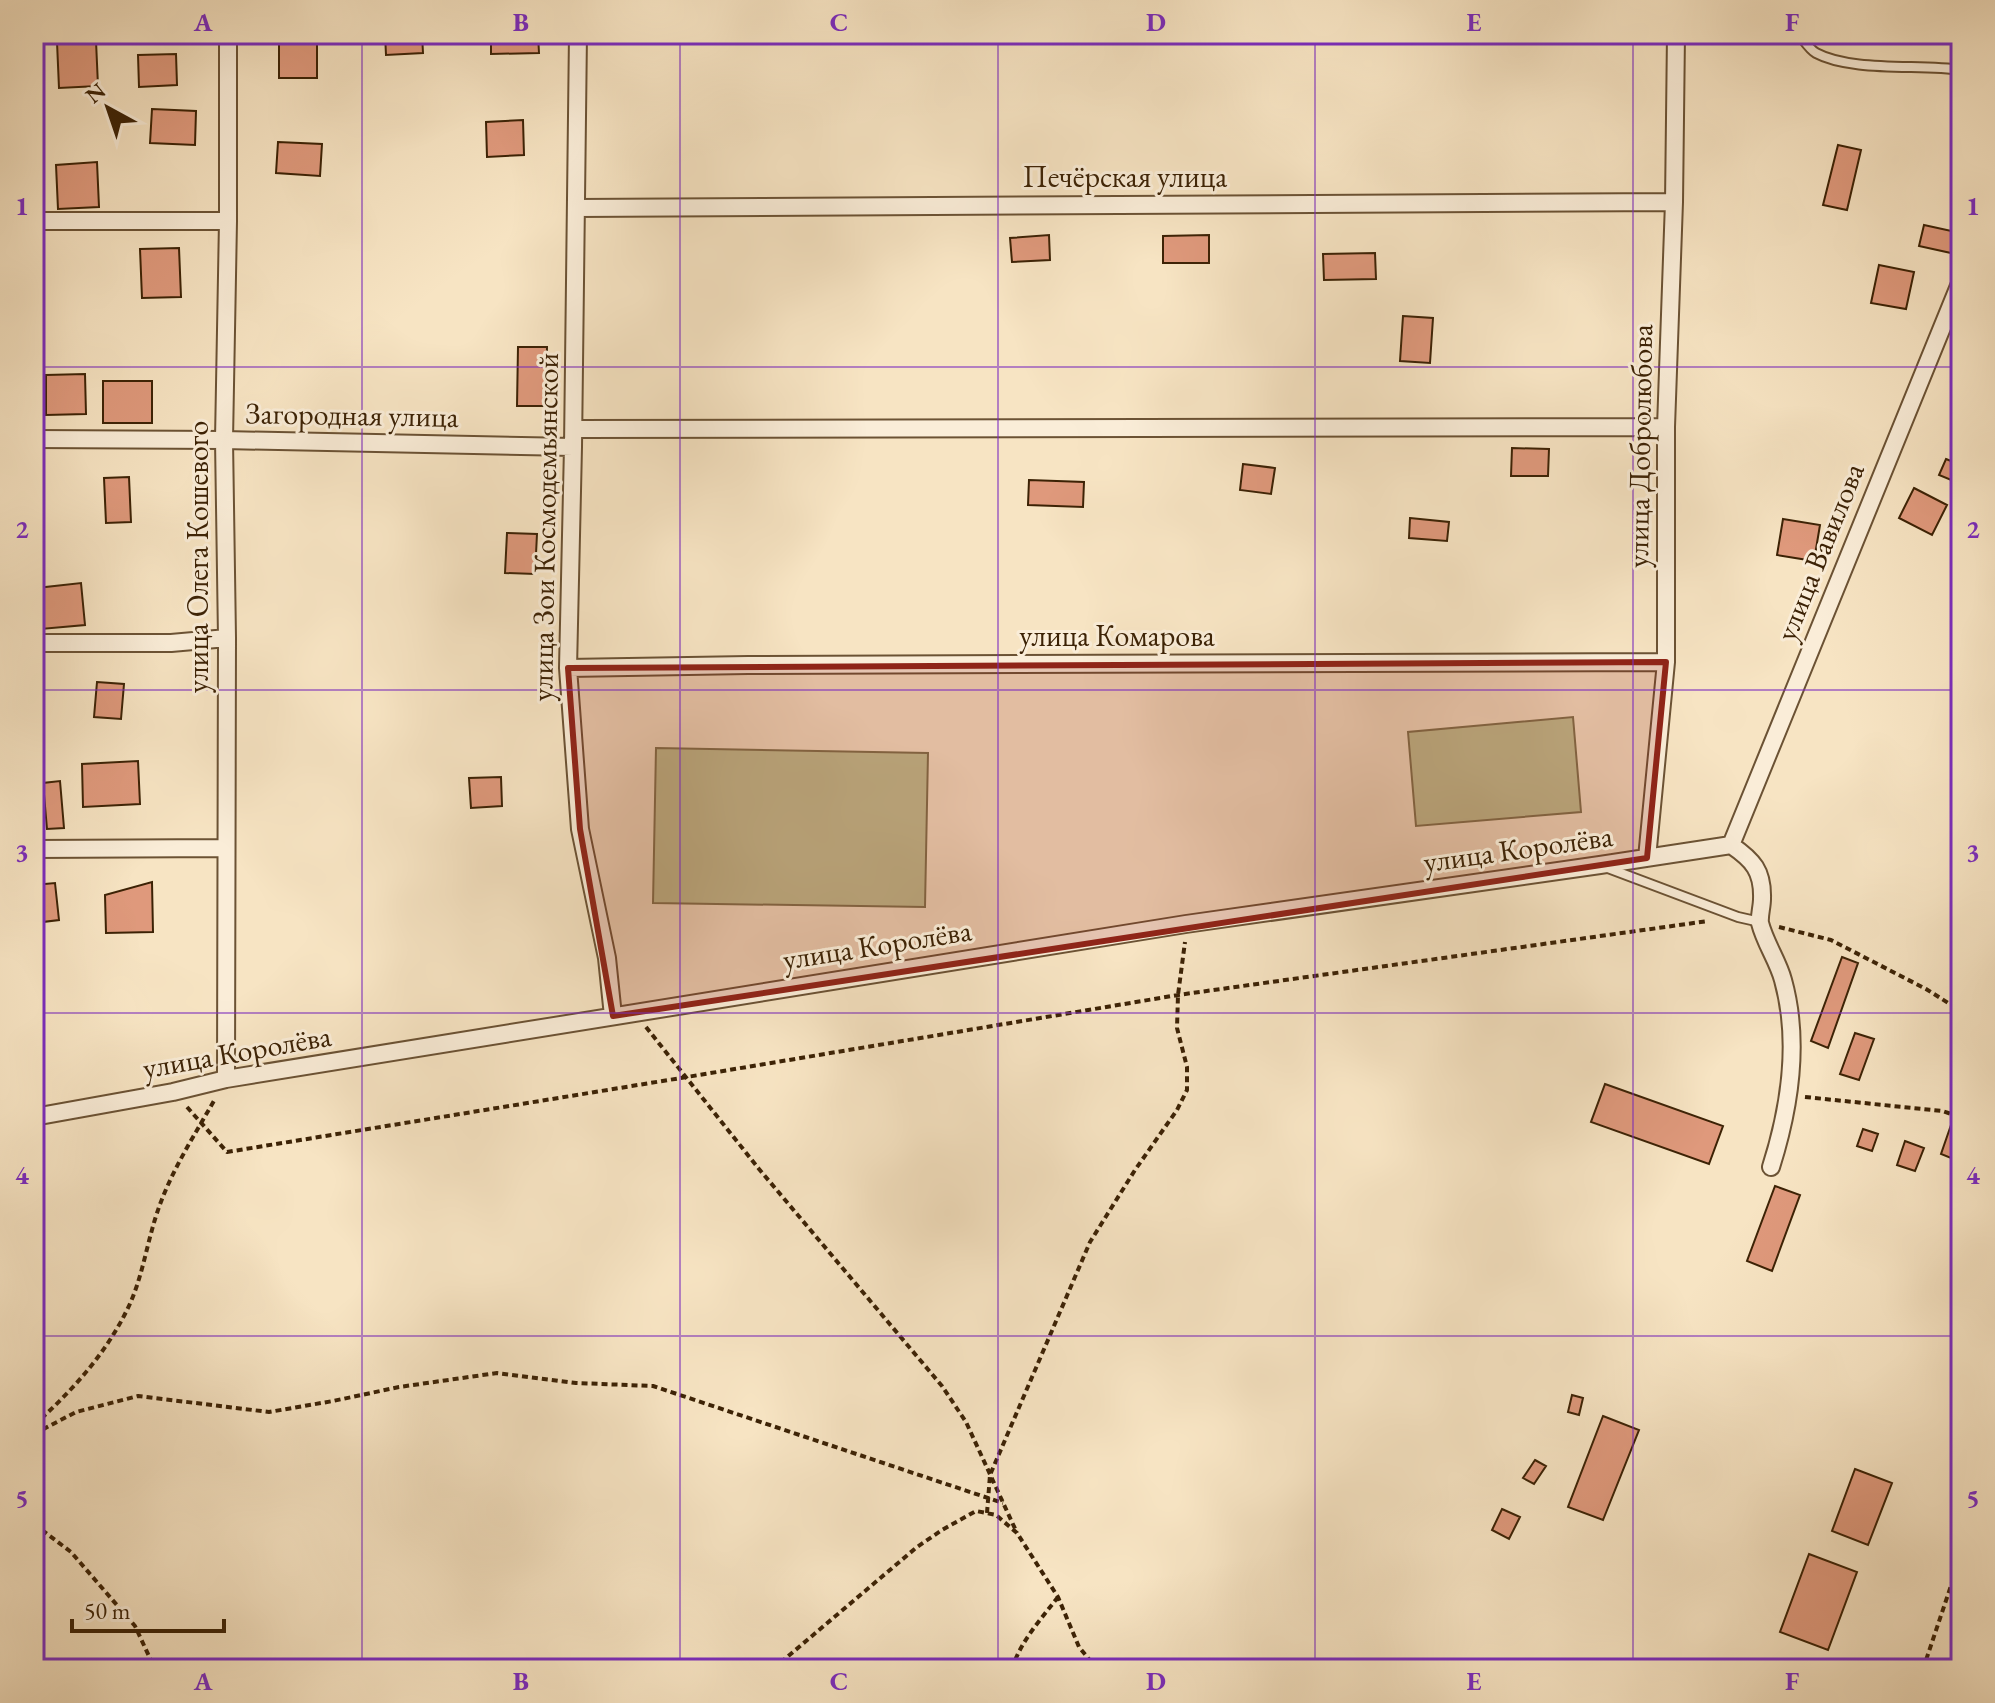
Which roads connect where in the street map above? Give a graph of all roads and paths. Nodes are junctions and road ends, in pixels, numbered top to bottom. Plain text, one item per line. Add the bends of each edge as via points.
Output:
1 (228, 34) edge
2 (578, 34) edge
3 (1676, 34) edge
4 (1799, 34) edge
5 (1961, 70) edge
6 (1674, 202) junction
7 (576, 208) junction
8 (34, 221) edge
9 (228, 221) junction
10 (1961, 281) edge
11 (1666, 427) junction
12 (574, 429) junction
13 (34, 439) edge
14 (224, 440) junction
15 (573, 447) junction
16 (227, 638) junction
17 (34, 643) edge
18 (1666, 662) junction
19 (568, 668) junction
20 (1731, 845) junction
21 (226, 848) junction
22 (34, 849) edge
23 (1647, 858) junction
24 (1600, 865) junction
25 (1707, 922) dead end
26 (1760, 922) junction
27 (1186, 924) junction
28 (1178, 995) junction
29 (1961, 1011) edge
30 (634, 1013) junction
31 (613, 1016) junction
32 (687, 1077) junction
33 (226, 1079) junction
34 (173, 1092) junction
35 (1788, 1096) junction
36 (34, 1117) edge
37 (1961, 1117) edge
38 (201, 1123) junction
39 (1771, 1167) dead end
40 (34, 1425) edge
41 (34, 1434) edge
42 (990, 1475) junction
43 (988, 1497) junction
44 (1003, 1503) junction
45 (987, 1513) junction
46 (34, 1524) edge
47 (1017, 1533) junction
48 (1961, 1556) edge
49 (1058, 1597) junction
50 (155, 1669) edge
51 (773, 1669) edge
52 (1012, 1669) edge
53 (1097, 1669) edge
54 (1923, 1669) edge

1 - 9 street, улица Олега Кошевого
2 - 7 street, улица Зои Космодемьянской
3 - 6 street, улица Добролюбова
4 - 5 lane via 1814,52 1850,64
6 - 7 street, Печёрская улица
6 - 11 street, улица Добролюбова
7 - 12 street, улица Зои Космодемьянской
8 - 9 street
9 - 14 street, улица Олега Кошевого
10 - 20 street, улица Вавилова
11 - 12 street
11 - 18 street, улица Добролюбова
12 - 15 street, улица Зои Космодемьянской
13 - 14 street, Загородная улица
14 - 15 street, Загородная улица
14 - 16 street, улица Олега Кошевого
15 - 19 street, улица Зои Космодемьянской
16 - 17 street
16 - 21 street, улица Олега Кошевого
18 - 19 street, улица Комарова
18 - 23 street, улица Добролюбова
19 - 31 street, улица Зои Космодемьянской via 580,829 607,958
20 - 23 street, улица Королёва
20 - 26 street via 1759,872
21 - 22 street
21 - 33 street, улица Олега Кошевого
23 - 24 street, улица Королёва
24 - 26 lane
24 - 27 street, улица Королёва
25 - 28 path
26 - 29 path via 1831,940
26 - 35 street via 1791,1016
27 - 28 path
27 - 30 street, улица Королёва
28 - 32 path
28 - 42 path via 1177,1028 1187,1090 1090,1242
30 - 31 street, улица Королёва
30 - 32 path
31 - 33 street, улица Королёва
32 - 38 path via 227,1152
32 - 42 path via 942,1386 966,1422
33 - 34 street, улица Королёва
33 - 38 path
34 - 36 street, улица Королёва
34 - 38 path
35 - 37 path
35 - 39 street
38 - 40 path via 157,1214 127,1312 67,1395
41 - 43 path via 76,1412 138,1396 269,1412 497,1373 653,1386
42 - 43 path
42 - 44 path
43 - 44 path
43 - 45 path
44 - 47 path
45 - 47 path
45 - 51 path via 976,1511 917,1547
46 - 50 path via 71,1552 128,1617
47 - 49 path
48 - 54 path
49 - 52 path
49 - 53 path via 1079,1647

